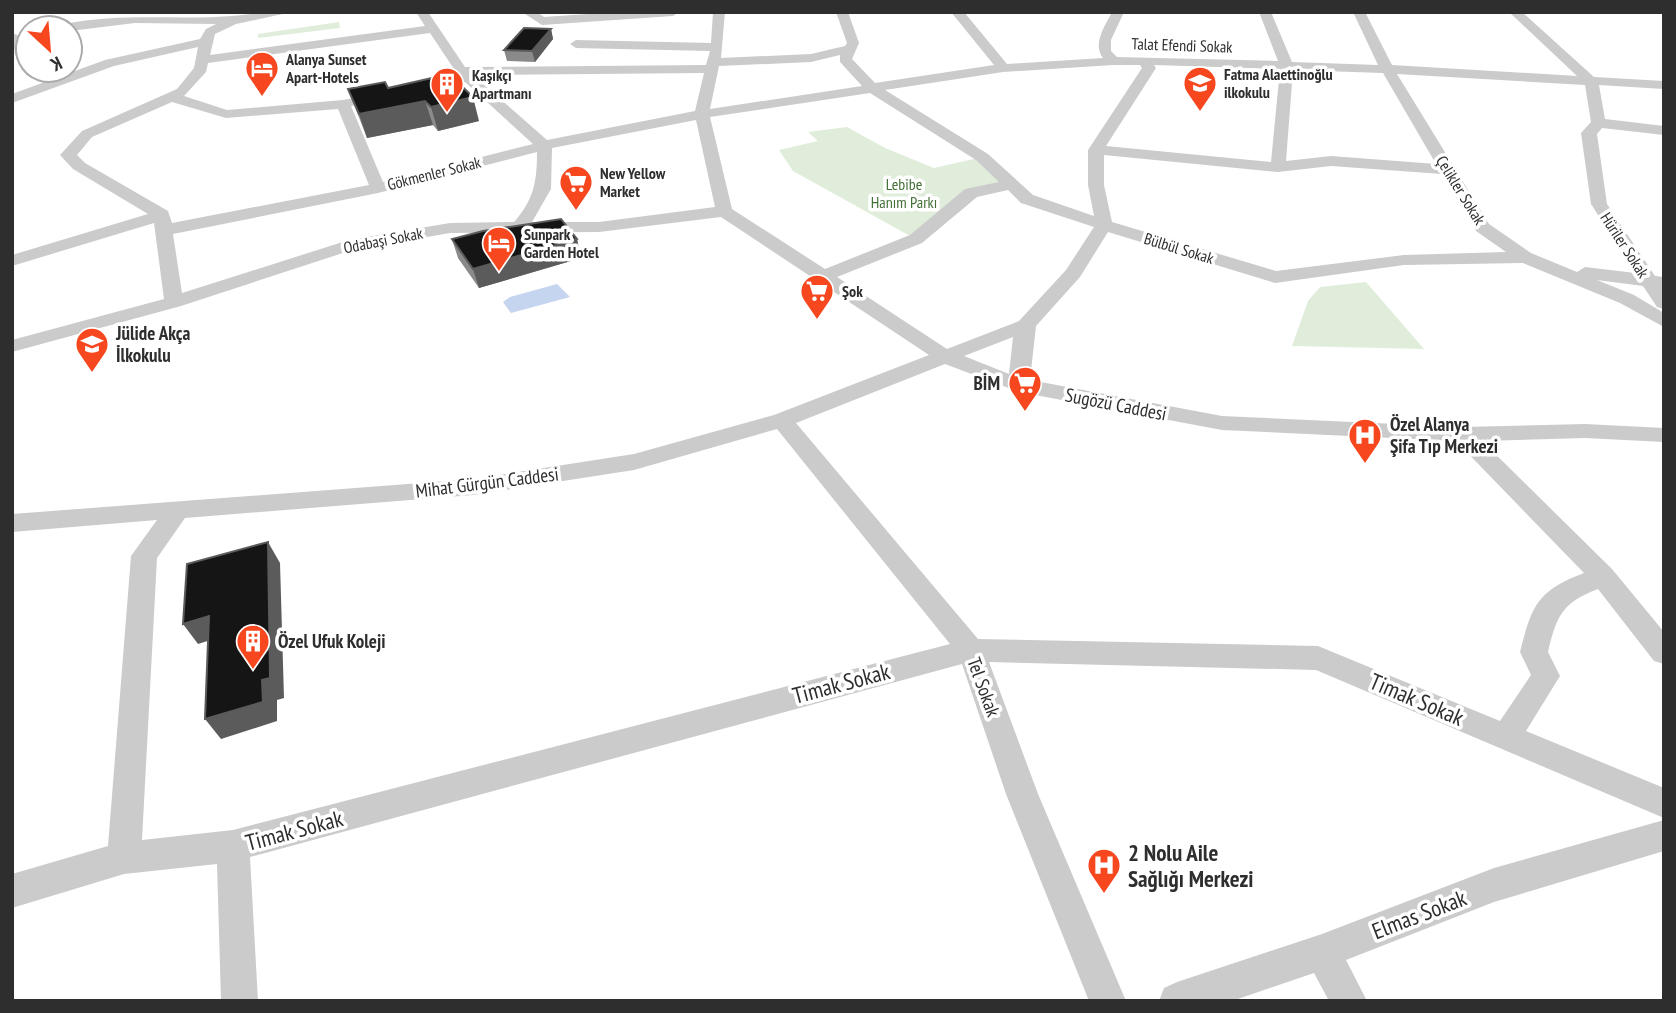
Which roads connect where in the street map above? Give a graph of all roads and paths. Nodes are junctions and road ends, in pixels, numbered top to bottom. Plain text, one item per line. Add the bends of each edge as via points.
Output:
1 (286, 12) edge
2 (422, 12) edge
3 (528, 12) edge
4 (673, 12) edge
5 (719, 12) edge
6 (842, 12) edge
7 (957, 12) edge
8 (1118, 12) edge
9 (1265, 12) edge
10 (1359, 12) edge
11 (1515, 12) edge
12 (137, 16) edge
13 (595, 17) junction
14 (233, 21) junction
15 (84, 25) edge
16 (434, 29) junction
17 (205, 42) junction
18 (850, 49) junction
19 (567, 56) junction
20 (714, 59) junction
21 (204, 60) junction
22 (1112, 61) junction
23 (1144, 61) junction
24 (1287, 67) junction
25 (1003, 68) junction
26 (84, 69) edge
27 (1387, 69) junction
28 (464, 74) junction
29 (1591, 81) junction
30 (43, 84) edge
31 (1664, 85) edge
32 (872, 88) junction
33 (172, 97) junction
34 (12, 99) edge
35 (343, 104) junction
36 (702, 114) junction
37 (1598, 123) junction
38 (1664, 131) edge
39 (545, 146) junction
40 (1096, 150) junction
41 (1278, 167) junction
42 (1448, 170) junction
43 (1012, 184) junction
44 (378, 188) junction
45 (724, 211) junction
46 (164, 222) junction
47 (1104, 225) junction
48 (520, 226) junction
49 (1525, 257) junction
50 (12, 261) edge
51 (1566, 272) junction
52 (822, 277) junction
53 (1656, 281) edge
54 (174, 302) junction
55 (1664, 303) edge
56 (1664, 321) edge
57 (1026, 325) junction
58 (12, 346) edge
59 (944, 356) junction
60 (1018, 385) junction
61 (782, 419) junction
62 (1462, 434) junction
63 (1664, 435) edge
64 (177, 511) junction
65 (12, 523) edge
66 (1603, 576) junction
67 (971, 650) junction
68 (1664, 653) edge
69 (1506, 737) junction
70 (1664, 803) edge
71 (1664, 835) edge
72 (233, 846) junction
73 (124, 858) junction
74 (12, 891) edge
75 (1322, 952) junction
76 (240, 1001) edge
77 (1108, 1001) edge
78 (1177, 1001) edge
79 (1349, 1001) edge

1 - 14 street
2 - 16 street
3 - 13 street via 542,21
4 - 13 street
5 - 20 street
6 - 18 street via 853,43
7 - 25 street
8 - 22 street via 1105,40 1105,52
9 - 24 street
10 - 27 street, Çelikler Sokak
11 - 29 street
12 - 14 street
12 - 15 street
13 - 19 street
14 - 17 street via 210,32
16 - 21 street
16 - 28 street
17 - 21 street
17 - 26 street
18 - 20 street via 811,58
18 - 32 street, Bülbül Sokak via 845,60
19 - 20 street
19 - 20 street
19 - 28 street
20 - 36 street
21 - 33 street via 195,77
22 - 23 street, Talat Efendi Sokak
22 - 25 street, Talat Efendi Sokak
23 - 24 street, Talat Efendi Sokak
23 - 40 street via 1149,68
24 - 27 street, Talat Efendi Sokak
24 - 41 street
25 - 32 street, Talat Efendi Sokak
27 - 29 street, Talat Efendi Sokak
27 - 42 street, Çelikler Sokak
28 - 35 street
28 - 39 street
29 - 31 street, Talat Efendi Sokak
29 - 37 street, Hüriler Sokak
30 - 34 street
32 - 36 street, Talat Efendi Sokak
32 - 43 street, Bülbül Sokak via 982,157
33 - 35 street via 226,114
33 - 46 street via 87,134 68,155
35 - 44 street
36 - 39 street, Gökmenler Sokak
36 - 45 street
37 - 38 street
37 - 53 street, Hüriler Sokak via 1589,134 1599,204
39 - 44 street, Gökmenler Sokak
39 - 48 street via 545,176 534,211
40 - 41 street
40 - 47 street via 1096,185
41 - 42 street via 1331,161
42 - 49 street, Çelikler Sokak via 1482,227
43 - 47 street, Bülbül Sokak via 1027,199
43 - 52 street via 971,193 916,239
44 - 46 street, Gökmenler Sokak
45 - 48 street, Odabaşi Sokak via 599,227
45 - 52 street, Sugözü Caddesi
46 - 50 street, Gökmenler Sokak
46 - 54 street
47 - 49 street, Bülbül Sokak via 1275,276 1404,260
47 - 57 street via 1073,273
48 - 54 street, Odabaşi Sokak via 450,228 348,245
49 - 51 street, Çelikler Sokak
51 - 53 street
51 - 56 street, Çelikler Sokak
52 - 59 street, Sugözü Caddesi
53 - 55 street, Hüriler Sokak
54 - 58 street, Odabaşi Sokak
57 - 59 street, Mihat Gürgün Caddesi
57 - 60 street
59 - 60 street, Sugözü Caddesi
59 - 61 street, Mihat Gürgün Caddesi
60 - 62 street, Sugözü Caddesi via 1222,423
61 - 64 street, Mihat Gürgün Caddesi via 634,462 473,487
61 - 67 street, Tel Sokak
62 - 63 street, Sugözü Caddesi via 1585,431
62 - 66 street
64 - 65 street, Mihat Gürgün Caddesi
64 - 73 street via 144,556
66 - 68 street
66 - 69 street via 1565,590 1543,615 1534,652 1546,676
67 - 69 street, Timak Sokak via 1318,658
67 - 72 street, Timak Sokak
67 - 77 street, Tel Sokak via 1022,794
69 - 70 street, Timak Sokak
71 - 75 street, Elmas Sokak via 1494,885
72 - 73 street, Timak Sokak
72 - 76 street
73 - 74 street, Timak Sokak
75 - 78 street, Elmas Sokak
75 - 79 street

